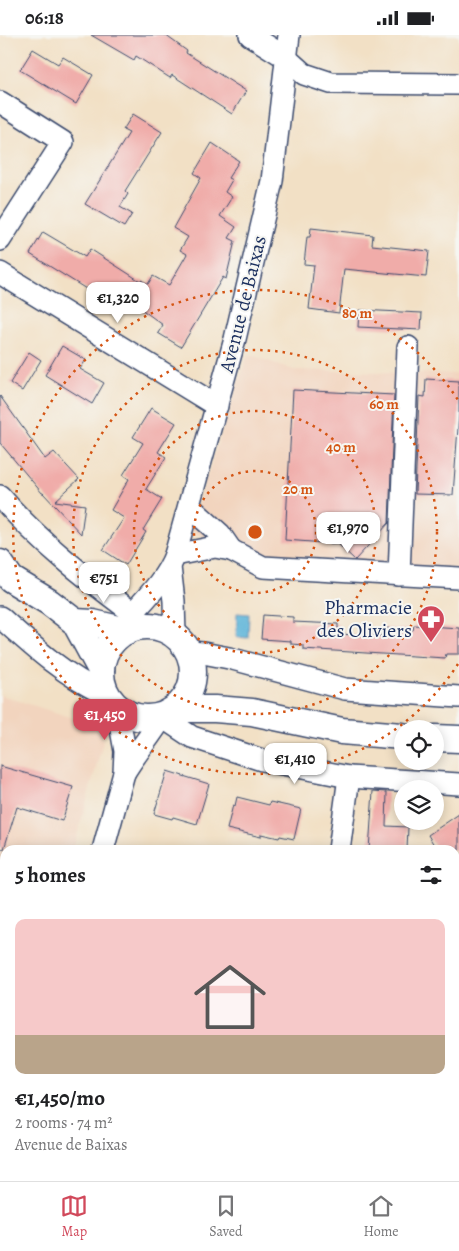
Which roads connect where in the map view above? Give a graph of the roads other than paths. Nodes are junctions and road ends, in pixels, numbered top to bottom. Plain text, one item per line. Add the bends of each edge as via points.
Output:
1 (250, 35) edge
2 (289, 35) edge
3 (286, 57) junction
4 (459, 84) edge
5 (0, 102) edge
6 (0, 239) edge
7 (0, 273) edge
8 (408, 347) dead end
9 (217, 406) junction
10 (0, 496) edge
11 (189, 505) junction
12 (231, 550) junction
13 (0, 551) edge
14 (172, 561) junction
15 (0, 563) edge
16 (399, 575) junction
17 (459, 578) edge
18 (49, 602) junction
19 (0, 617) edge
20 (75, 622) junction
21 (131, 624) junction
22 (186, 652) junction
23 (101, 670) junction
24 (459, 697) edge
25 (112, 701) junction
26 (252, 712) junction
27 (168, 713) junction
28 (394, 735) edge
29 (444, 738) edge
30 (459, 739) edge
31 (124, 773) junction
32 (349, 777) junction
33 (459, 783) edge
34 (104, 845) edge
35 (339, 845) edge

1 - 3 street
2 - 3 street, Avenue de Baixas
3 - 4 street via 304,74 331,83
3 - 9 street, Avenue de Baixas via 272,181
5 - 6 street via 63,142
7 - 9 street
8 - 16 street
9 - 11 street, Avenue de Baixas
10 - 21 street via 46,543 105,593
11 - 12 street via 220,534
11 - 14 street, Avenue de Baixas
12 - 14 street via 216,547
12 - 16 street via 263,567
13 - 18 street via 22,567
14 - 21 street, Avenue de Baixas
14 - 22 street, Avenue de Baixas via 174,601
15 - 18 street via 11,579
16 - 17 street
18 - 20 street
19 - 25 street via 38,651
20 - 21 street
20 - 23 street
21 - 22 street via 162,628
21 - 23 street via 108,647
22 - 24 street via 229,658 344,689
22 - 26 street via 220,696
22 - 27 street via 192,683 186,698
23 - 25 street via 102,683
25 - 27 street via 127,714 139,718
25 - 31 street via 125,751
26 - 27 street via 215,709
26 - 28 street via 342,731
27 - 31 street
27 - 32 street via 170,723 192,737 262,760
29 - 30 street
31 - 34 street
32 - 33 street
32 - 35 street

